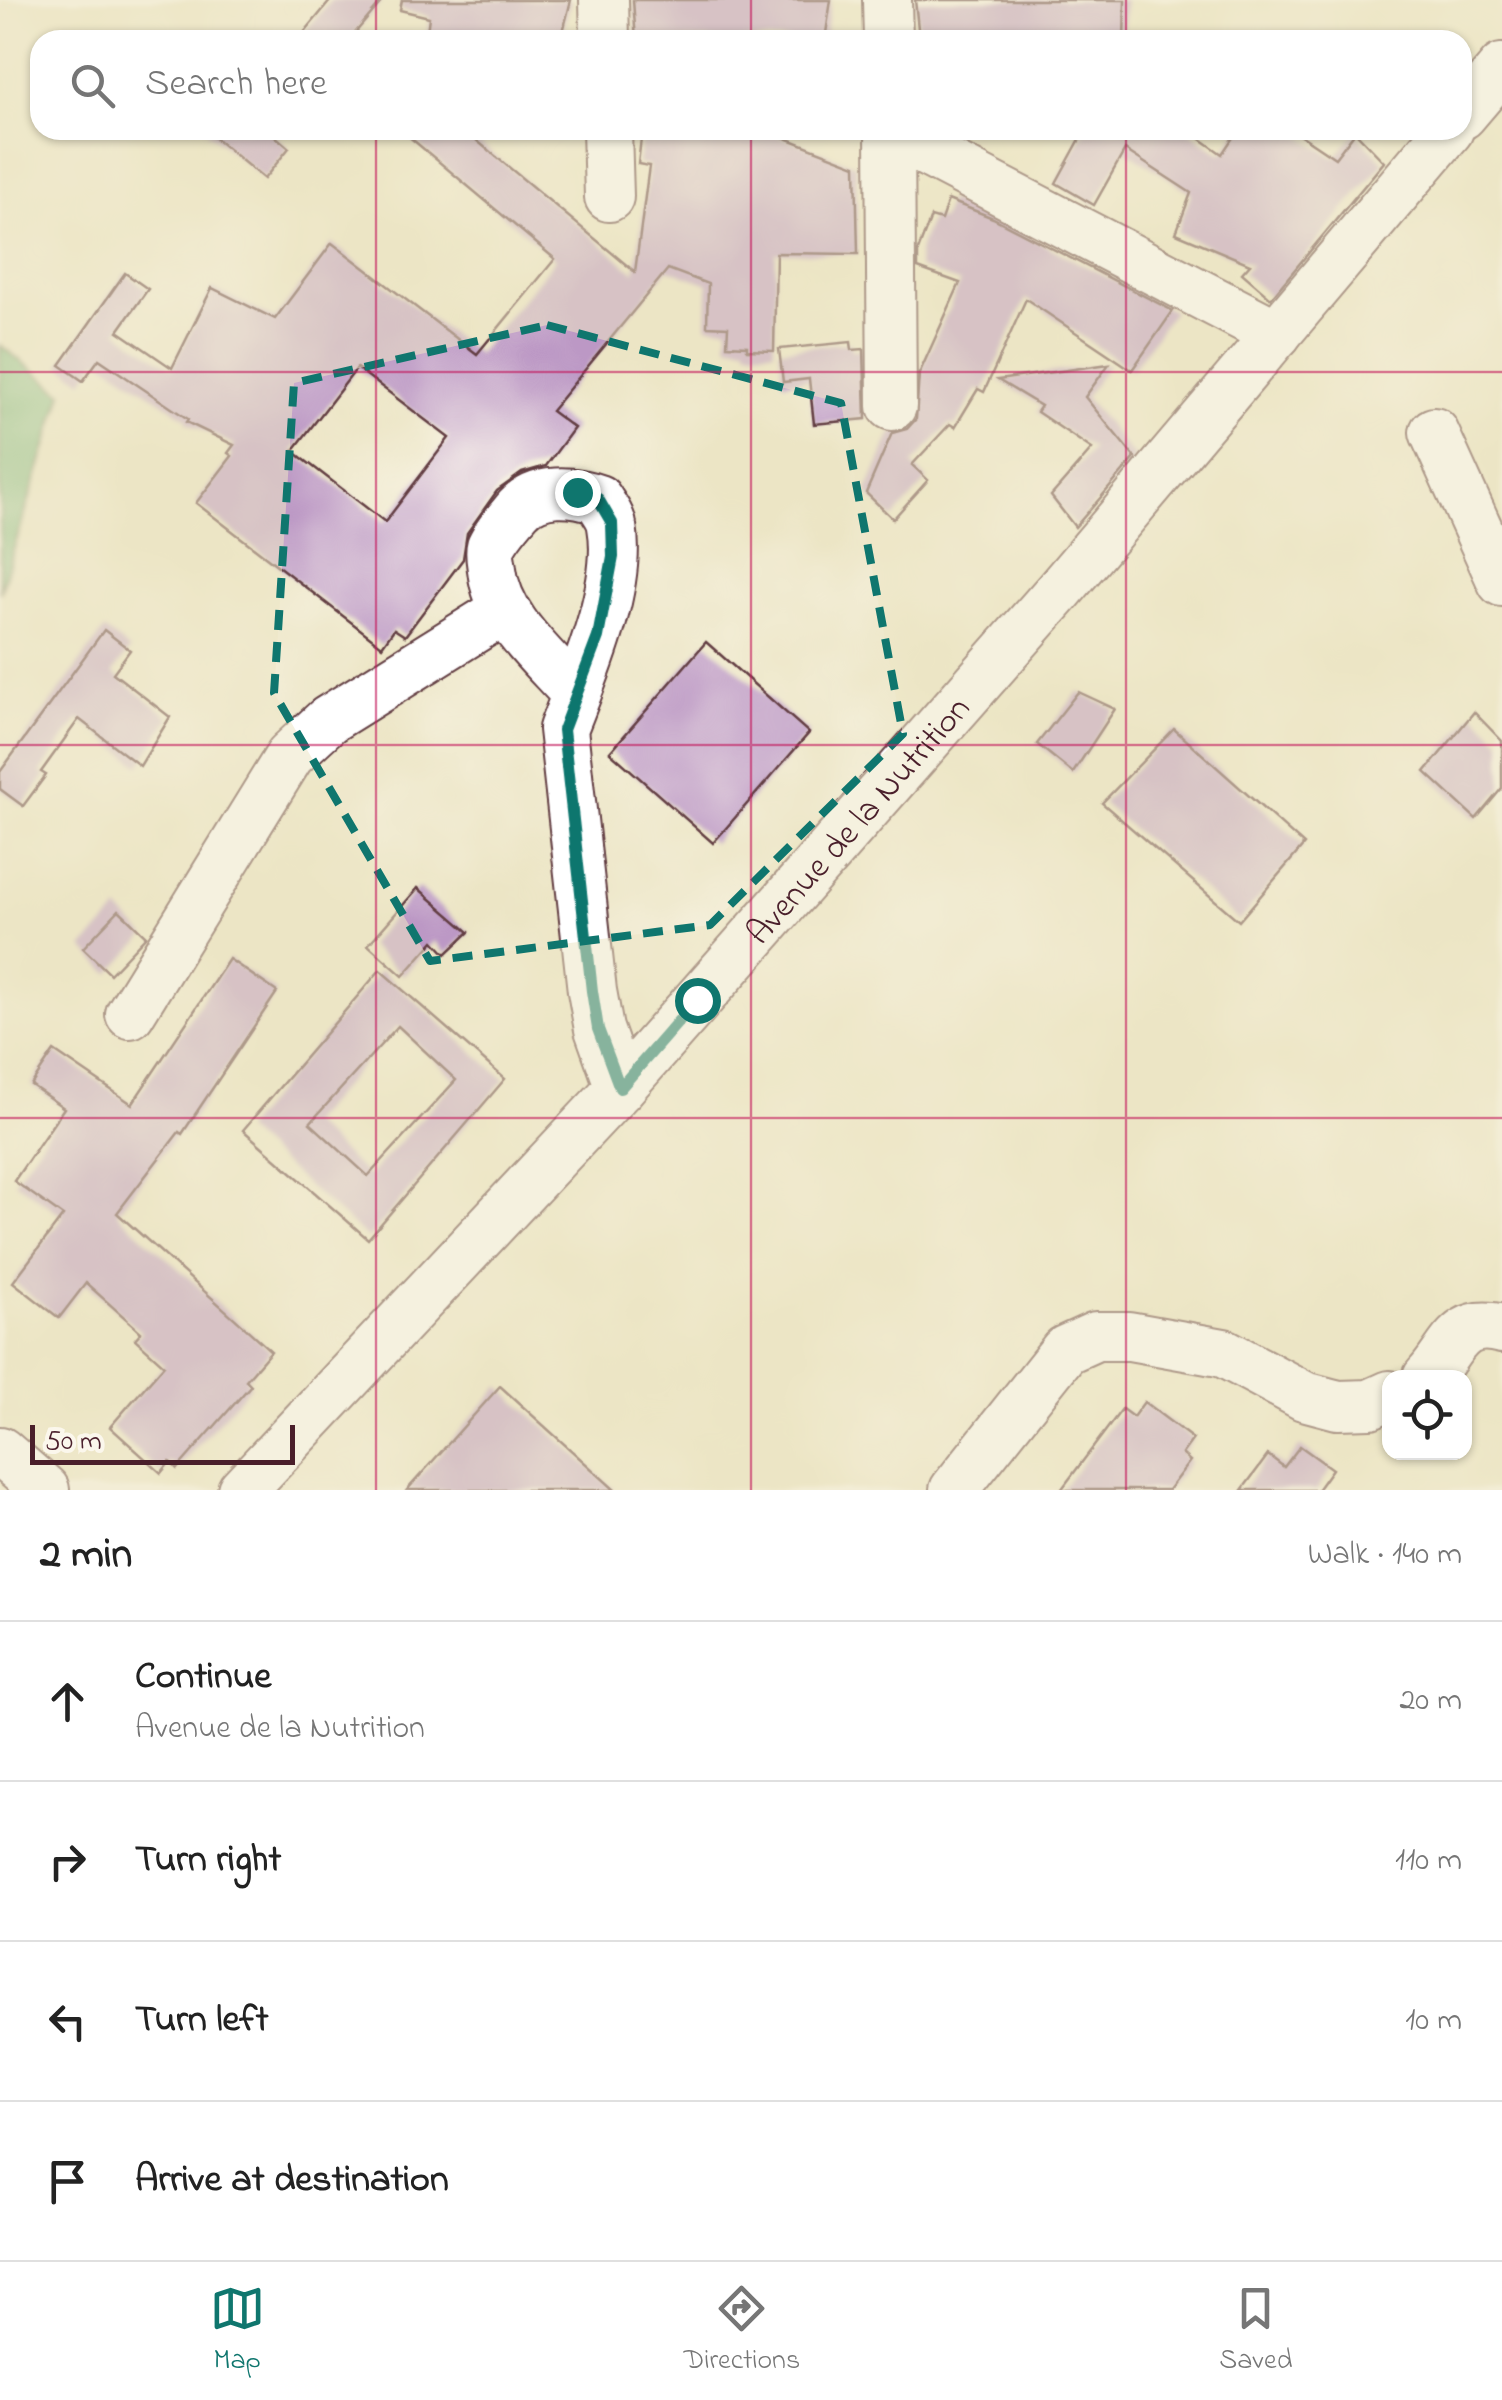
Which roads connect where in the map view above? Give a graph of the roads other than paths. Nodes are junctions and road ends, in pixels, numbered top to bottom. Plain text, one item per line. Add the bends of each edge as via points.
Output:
1 (604, 0) edge
2 (887, 0) edge
3 (605, 30) edge
4 (888, 30) edge
5 (1502, 68) edge
6 (1472, 103) edge
7 (607, 140) edge
8 (890, 140) edge
9 (907, 140) edge
10 (1442, 140) edge
11 (608, 197) dead end
12 (1277, 334) junction
13 (892, 406) dead end
14 (1434, 432) dead end
15 (1502, 582) edge
16 (503, 611) junction
17 (576, 694) junction
18 (130, 1014) dead end
19 (620, 1088) junction
20 (1502, 1329) edge
21 (1433, 1370) edge
22 (1382, 1399) edge
23 (0, 1452) edge
24 (45, 1490) edge
25 (242, 1490) edge
26 (954, 1490) edge

1 - 3 street
2 - 4 street
5 - 6 street
7 - 11 street
8 - 13 street
9 - 12 street
10 - 12 street, Avenue de la Nutrition
12 - 19 street, Avenue de la Nutrition
14 - 15 street
16 - 17 street
16 - 17 street via 490,549 506,522 524,503 548,493 598,499 612,523 613,557 598,637
16 - 18 street via 328,720 290,756
17 - 19 street via 563,730 592,991
19 - 25 street, Avenue de la Nutrition
20 - 21 street via 1482,1324 1467,1330
22 - 26 street via 1338,1404 1304,1396 1224,1353 1096,1336 1065,1350
23 - 24 street

